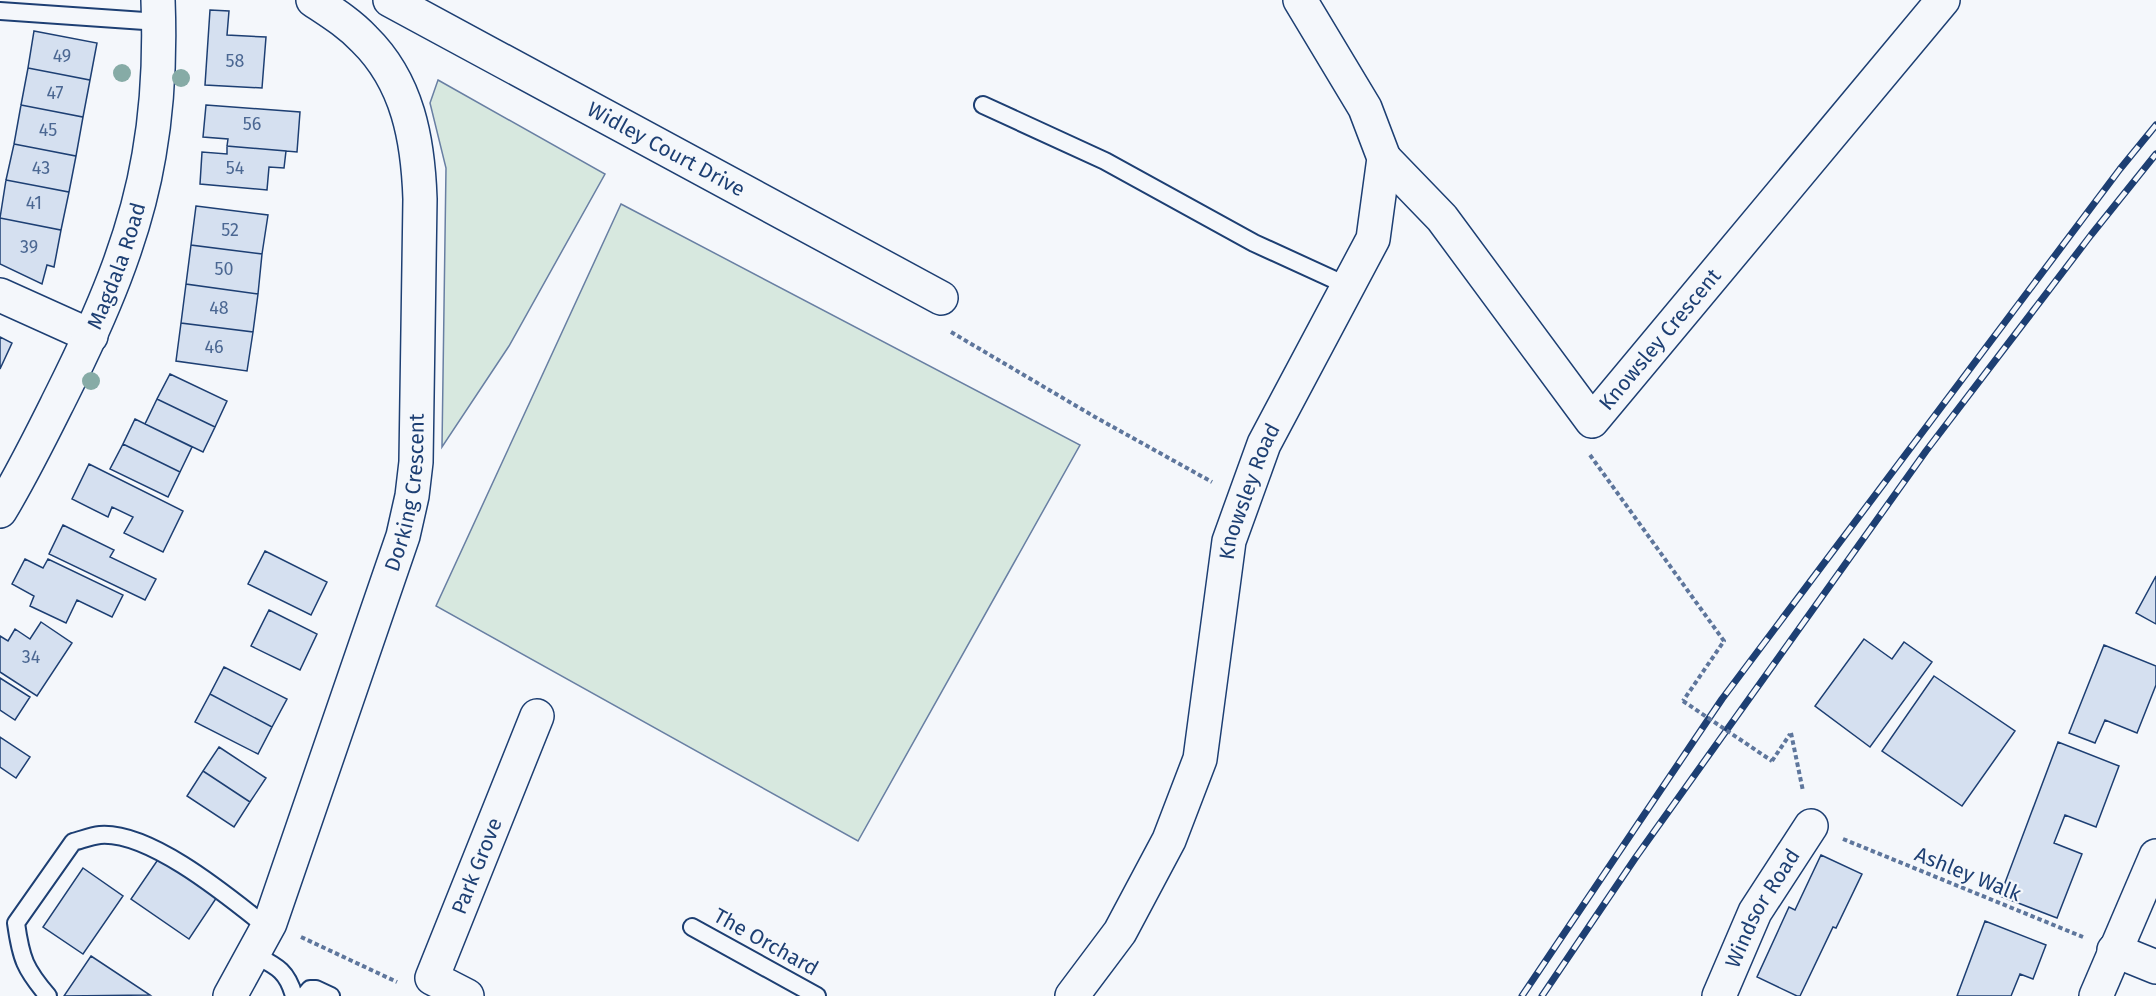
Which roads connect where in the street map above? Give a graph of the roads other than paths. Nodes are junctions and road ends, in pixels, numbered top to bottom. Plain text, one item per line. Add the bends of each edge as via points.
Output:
1 (313, 0) edge
2 (390, 0) edge
3 (1300, 0) edge
4 (1943, 0) edge
5 (0, 11) edge
6 (159, 11) edge
7 (983, 105) dead end
8 (1384, 158) junction
9 (1348, 286) junction
10 (0, 295) edge
11 (941, 298) dead end
12 (91, 336) junction
13 (0, 511) edge
14 (537, 716) dead end
15 (1811, 826) road end
16 (2156, 856) edge
17 (692, 927) dead end
18 (264, 935) junction
19 (2114, 950) junction
20 (2156, 967) edge
21 (48, 996) edge
22 (230, 996) edge
23 (294, 996) edge
24 (304, 996) edge
25 (330, 996) edge
26 (467, 996) edge
27 (817, 996) edge
28 (1072, 996) edge
29 (1719, 996) edge
30 (2096, 996) edge

1 - 18 street, Dorking Crescent via 364,38 383,60 411,120 419,159 420,199 416,462 403,536
2 - 11 street, Widley Court Drive
3 - 8 street, Knowsley Road via 1365,108
4 - 8 street, Knowsley Crescent via 1592,420 1442,218
5 - 6 lane
6 - 12 street, Magdala Road via 157,84 149,156 131,228
7 - 9 lane via 1105,161 1254,243
8 - 9 street, Knowsley Road via 1373,239
9 - 28 street, Knowsley Road via 1264,444 1229,542 1200,759 1169,840 1120,932
10 - 12 street
12 - 13 street, Magdala Road
14 - 26 street, Park Grove via 432,978
15 - 29 street, Windsor Road via 1755,912
16 - 19 street
17 - 27 lane, The Orchard
18 - 21 lane via 236,902 157,849 130,839 101,835 73,842 16,923 20,954 31,976
18 - 22 street, Dorking Crescent
18 - 23 lane
19 - 20 street
19 - 30 street
24 - 25 lane via 310,989

